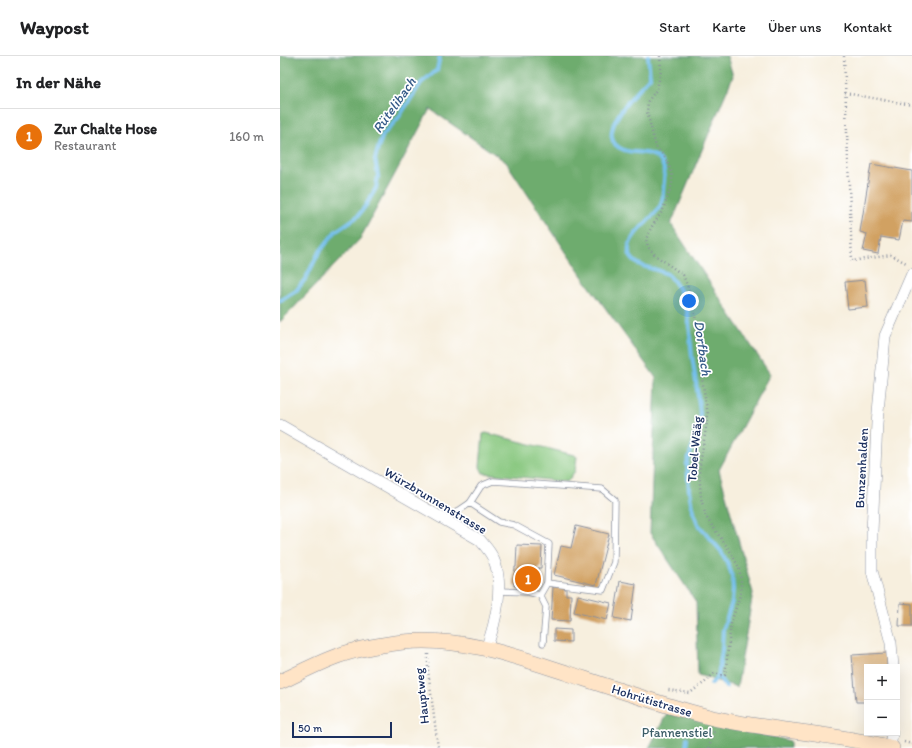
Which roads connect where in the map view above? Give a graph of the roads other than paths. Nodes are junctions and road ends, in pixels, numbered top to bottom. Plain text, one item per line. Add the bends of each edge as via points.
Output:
1 (912, 274) edge
2 (280, 425) edge
3 (470, 503) junction
4 (445, 520) junction
5 (547, 582) junction
6 (499, 591) junction
7 (540, 595) junction
8 (543, 643) dead end
9 (486, 649) junction
10 (893, 664) edge
11 (280, 682) edge
12 (892, 736) edge
13 (891, 748) edge

1 - 10 street, Bunzenhalden via 885,336 876,431 872,571 891,643
2 - 4 street, Würzbrunnenstrasse
3 - 4 lane
3 - 5 lane via 499,522 514,525 549,544
3 - 5 lane via 481,486 492,481 602,489 614,500 614,562 604,590
4 - 6 street, Würzbrunnenstrasse via 480,540 492,557 498,576
5 - 7 lane
6 - 7 lane
6 - 9 street, Würzbrunnenstrasse
7 - 8 lane via 546,607
9 - 11 main road, Hohrütistrasse via 428,641 372,646 332,658
9 - 13 main road, Hohrütistrasse via 714,718 844,737
12 - 13 street

